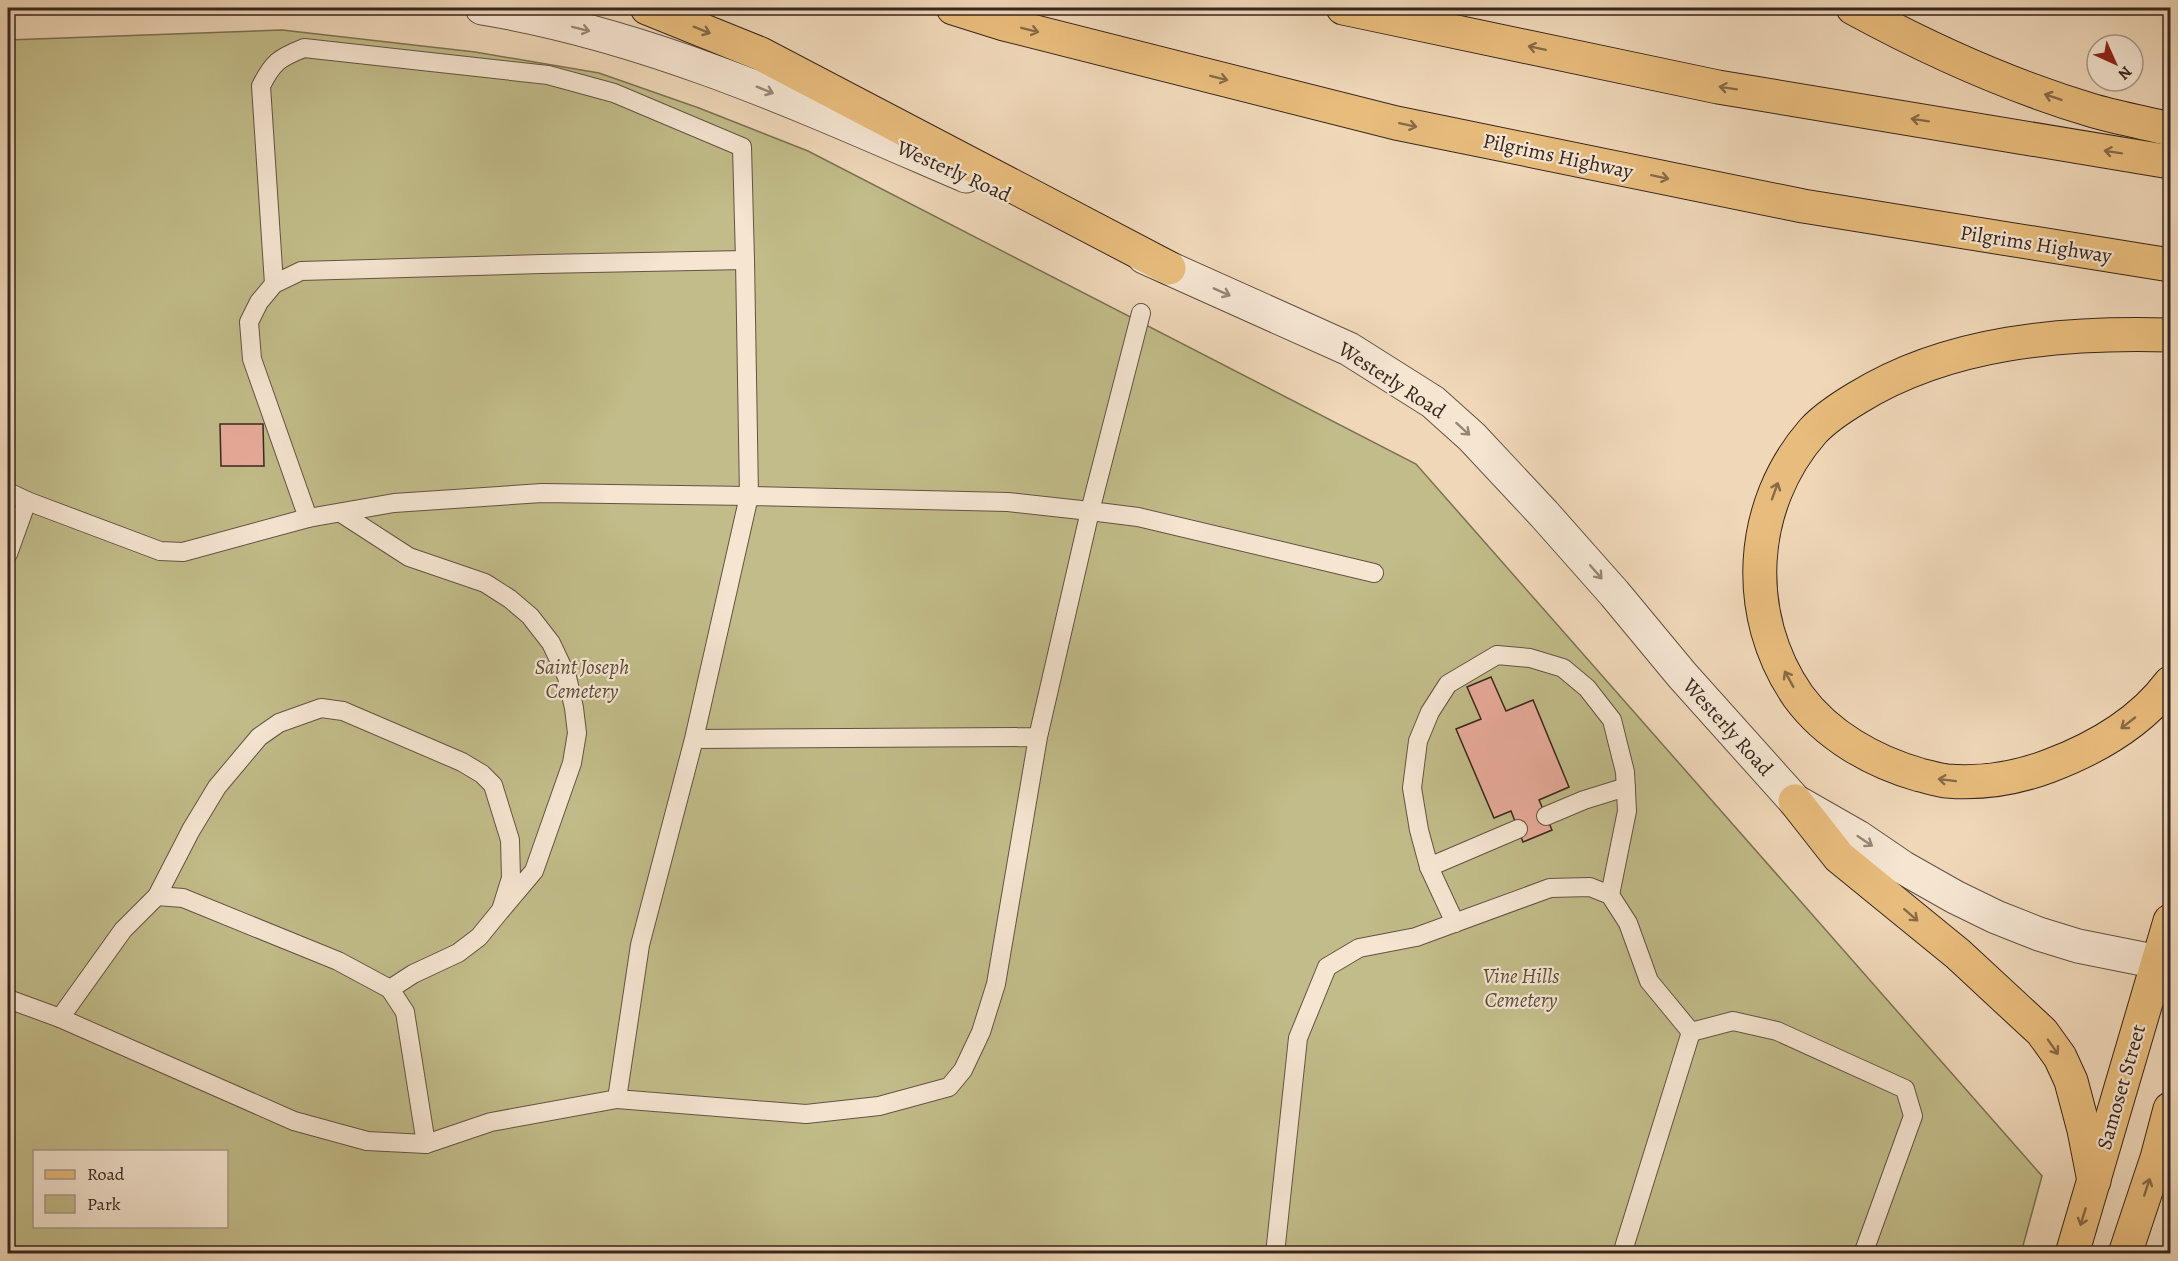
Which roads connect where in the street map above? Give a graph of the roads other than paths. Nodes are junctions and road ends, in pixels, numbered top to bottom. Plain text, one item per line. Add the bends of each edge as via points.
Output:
1 (482, 8) edge
2 (647, 8) edge
3 (953, 8) edge
4 (1343, 8) edge
5 (1853, 8) edge
6 (2170, 129) edge
7 (2170, 162) edge
8 (745, 261) junction
9 (2170, 265) edge
10 (1169, 268) junction
11 (274, 284) junction
12 (1141, 313) dead end
13 (2170, 335) edge
14 (8, 492) edge
15 (749, 496) junction
16 (27, 501) junction
17 (1090, 511) junction
18 (341, 513) junction
19 (308, 519) junction
20 (8, 554) edge
21 (1374, 573) dead end
22 (2170, 683) edge
23 (1038, 737) junction
24 (694, 739) junction
25 (1626, 788) junction
26 (1795, 801) junction
27 (1546, 816) dead end
28 (1518, 829) dead end
29 (1429, 867) junction
30 (1610, 895) junction
31 (157, 896) junction
32 (501, 910) junction
33 (2170, 921) edge
34 (1455, 923) junction
35 (2158, 962) junction
36 (390, 989) junction
37 (8, 999) edge
38 (60, 1018) junction
39 (1691, 1032) junction
40 (617, 1099) junction
41 (2170, 1109) edge
42 (426, 1144) junction
43 (2094, 1181) junction
44 (1275, 1254) edge
45 (1622, 1254) edge
46 (1863, 1254) edge
47 (2072, 1254) edge
48 (2125, 1254) edge

1 -> 10 street, Westerly Road via 600,34 701,65 828,116
2 -> 10 main road via 761,54
3 -> 9 main road, Pilgrims Highway via 1396,123 1803,206
7 -> 4 main road via 1718,87
6 -> 5 main road via 2094,111 1971,67
8 - 11 lane via 301,271
8 - 11 lane via 742,147 614,93 548,75 304,48 285,55 270,67 261,87
8 - 15 lane
10 -> 26 street, Westerly Road via 1349,349 1433,402 1472,437 1544,514
11 - 19 lane via 249,322 252,359
12 - 17 lane
22 -> 13 main road via 2159,699 2116,733 2072,757 2025,775 1945,781 1899,769 1859,750 1829,728 1799,696 1768,633 1759,572 1768,512 1779,482 1797,453 1815,429 1877,385 1958,355 2013,343
14 - 16 lane
15 - 17 lane via 1008,502
15 - 18 lane via 542,493 394,503
15 - 24 lane
16 - 19 lane via 160,551 183,552
16 - 20 lane
17 - 21 lane via 1138,517
17 - 23 lane
18 - 19 lane
18 - 32 lane via 409,557 485,583 510,598 551,643 567,677 577,733 572,762 534,871
23 - 24 lane
23 - 40 lane via 996,984 981,1032 963,1070 949,1088 879,1106 806,1114
24 - 40 lane via 640,945
25 - 27 lane
25 - 29 lane via 1612,720 1587,688 1563,668 1530,658 1497,655 1448,684 1418,741 1412,788
25 - 30 lane via 1627,811
26 -> 35 street, Westerly Road via 1902,867 1996,917 2078,945
26 -> 43 main road via 1839,856 1958,954 2042,1032 2071,1081
28 - 29 lane
29 - 34 lane
30 - 34 lane via 1590,887 1550,888
30 - 39 lane via 1628,923 1649,981
31 - 32 lane via 217,787 259,737 279,723 321,708 343,711 462,762 493,785 510,840 511,878
31 - 36 lane via 183,898 338,962
31 - 38 lane via 123,930
32 - 36 lane via 479,937 458,953
33 - 35 main road, Samoset Street
34 - 44 lane via 1416,937 1359,948 1327,967 1298,1038
35 - 43 main road, Samoset Street
36 - 42 lane via 405,1012
37 - 38 lane
38 - 42 lane via 294,1121 367,1141
39 - 45 lane
39 - 46 lane via 1733,1021 1778,1031 1905,1089 1913,1116
40 - 42 lane via 491,1122
48 -> 41 main road
43 -> 47 main road, Samoset Street

